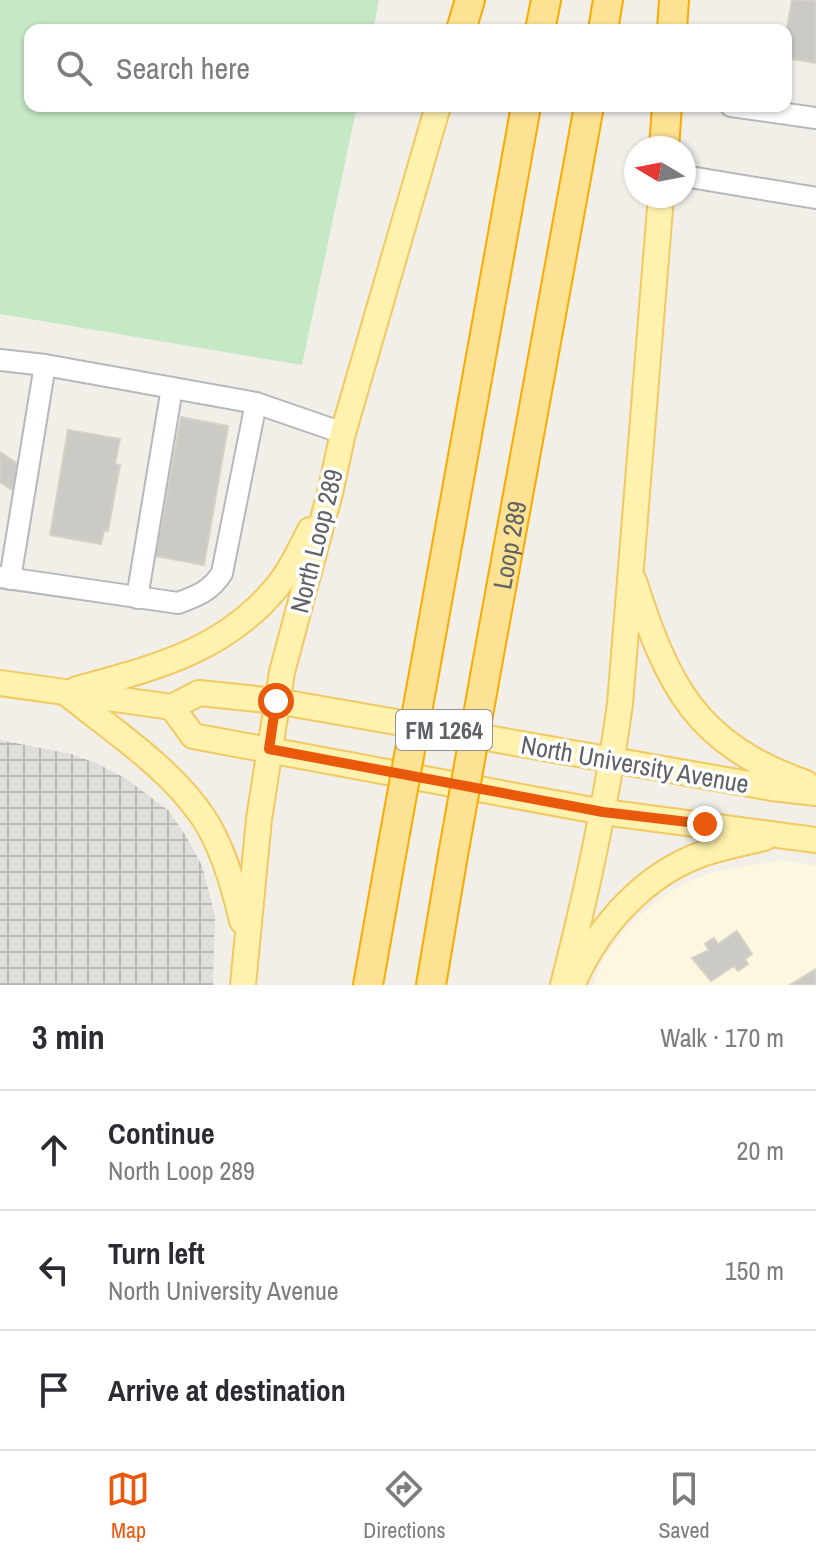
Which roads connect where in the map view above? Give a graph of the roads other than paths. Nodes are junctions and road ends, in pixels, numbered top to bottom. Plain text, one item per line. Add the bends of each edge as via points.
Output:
1 (460, 0) edge
2 (470, 0) edge
3 (546, 0) edge
4 (608, 0) edge
5 (674, 0) edge
6 (685, 0) edge
7 (456, 24) edge
8 (463, 24) edge
9 (541, 24) edge
10 (604, 24) edge
11 (672, 24) edge
12 (682, 24) edge
13 (436, 112) edge
14 (525, 112) edge
15 (588, 112) edge
16 (668, 112) edge
17 (774, 112) edge
18 (816, 118) edge
19 (666, 136) edge
20 (696, 178) edge
21 (816, 198) edge
22 (660, 208) edge
23 (0, 360) edge
24 (45, 365) junction
25 (172, 388) junction
26 (256, 403) junction
27 (343, 433) junction
28 (330, 493) junction
29 (630, 569) junction
30 (5, 578) edge
31 (137, 598) junction
32 (0, 683) edge
33 (65, 692) junction
34 (276, 701) junction
35 (172, 707) junction
36 (269, 749) junction
37 (613, 760) junction
38 (816, 786) edge
39 (816, 793) edge
40 (603, 812) junction
41 (778, 835) junction
42 (816, 840) edge
43 (247, 940) junction
44 (243, 985) edge
45 (368, 985) edge
46 (431, 985) edge
47 (563, 985) edge
48 (573, 985) edge

1 - 7 main road
2 - 8 highway
3 - 9 highway
4 - 10 highway
5 - 11 highway
6 - 12 main road
13 - 27 main road, North Loop 289
14 - 45 highway, bridge
15 - 46 highway, Loop 289, bridge
16 - 19 highway
17 - 18 street
20 - 21 street
22 - 29 main road
23 - 24 street
24 - 25 street
24 - 30 street
25 - 26 street
25 - 31 street
26 - 27 street
26 - 31 street via 222,573 214,586 178,603
27 - 28 main road, North Loop 289
28 - 33 main road via 277,587 225,634 161,665
28 - 34 main road, North Loop 289
29 - 37 main road
29 - 38 main road via 660,657 699,717 747,758
30 - 31 street
32 - 33 main road, North University Avenue / FM 1264
33 - 35 main road, North University Avenue / FM 1264
33 - 43 main road via 175,784 203,818 235,891
34 - 35 main road, North University Avenue / FM 1264 via 199,693
34 - 36 main road, North Loop 289
34 - 37 main road, North University Avenue / FM 1264
35 - 36 main road, North University Avenue / FM 1264 via 193,736
36 - 40 main road, North University Avenue / FM 1264
36 - 43 main road, North Loop 289
37 - 39 main road, North University Avenue / FM 1264
37 - 40 main road
40 - 41 main road, North University Avenue / FM 1264
40 - 47 main road
41 - 42 main road, North University Avenue / FM 1264
41 - 48 main road via 702,854 643,888 587,953
43 - 44 main road, North Loop 289

